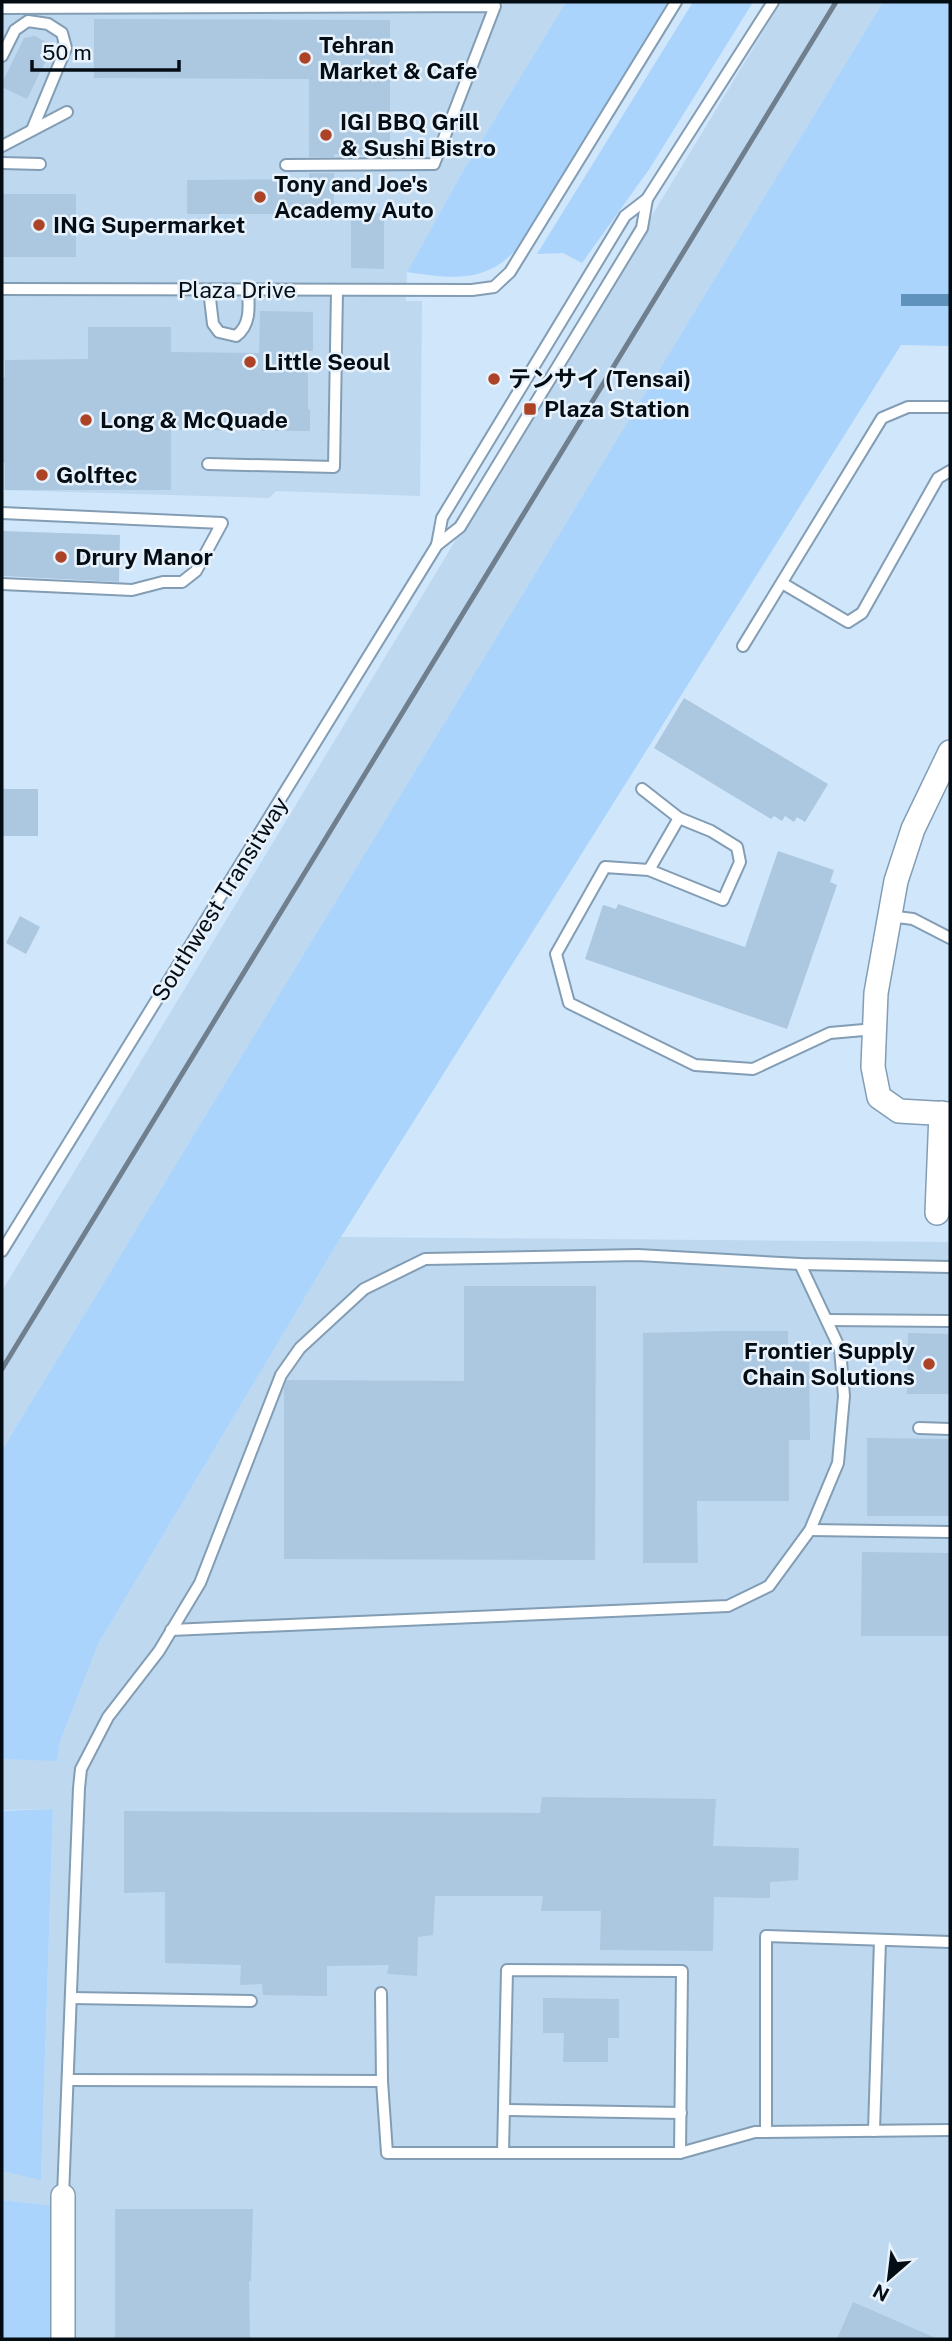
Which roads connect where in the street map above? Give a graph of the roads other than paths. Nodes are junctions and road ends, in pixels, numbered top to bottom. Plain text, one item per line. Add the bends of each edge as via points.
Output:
1 (676, 2) edge
2 (773, 2) edge
3 (2, 8) edge
4 (2, 56) edge
5 (67, 112) dead end
6 (33, 130) junction
7 (2, 146) edge
8 (2, 163) edge
9 (40, 164) dead end
10 (286, 165) dead end
11 (647, 199) junction
12 (2, 289) edge
13 (248, 289) junction
14 (209, 290) junction
15 (337, 290) junction
16 (950, 407) edge
17 (208, 464) dead end
18 (950, 471) edge
19 (2, 513) edge
20 (437, 545) junction
21 (782, 583) junction
22 (2, 584) edge
23 (743, 646) dead end
24 (950, 752) edge
25 (642, 789) dead end
26 (679, 818) junction
27 (649, 870) junction
28 (889, 916) junction
29 (950, 938) edge
30 (875, 1028) junction
31 (946, 1114) edge
32 (937, 1213) dead end
33 (2, 1251) edge
34 (800, 1264) junction
35 (950, 1267) edge
36 (827, 1320) junction
37 (950, 1321) edge
38 (919, 1428) dead end
39 (950, 1429) edge
40 (810, 1530) junction
41 (950, 1532) edge
42 (171, 1630) junction
43 (880, 1940) junction
44 (950, 1942) edge
45 (381, 1993) dead end
46 (72, 1998) junction
47 (251, 2001) dead end
48 (69, 2080) junction
49 (382, 2081) junction
50 (504, 2110) junction
51 (681, 2112) junction
52 (950, 2130) edge
53 (874, 2131) junction
54 (766, 2132) junction
55 (503, 2153) junction
56 (680, 2153) junction
57 (63, 2196) joint
58 (63, 2339) edge

1 - 15 lane, Plaza Drive via 510,272 494,287
2 - 11 lane, Southwest Transitway
3 - 10 lane via 495,6 434,164
4 - 6 lane via 15,30 28,21 48,24 62,33 66,48
5 - 6 lane
6 - 7 lane
8 - 9 lane
11 - 20 lane, Southwest Transitway via 625,216 587,276 442,518
11 - 20 lane, Southwest Transitway via 642,228 612,278 460,527
12 - 14 lane, Plaza Drive
13 - 14 lane, Plaza Drive
13 - 14 lane via 248,318 236,336 219,332 213,324
13 - 15 lane, Plaza Drive
15 - 17 lane via 334,467
16 - 21 lane via 908,407 882,418
18 - 21 lane via 938,478 862,613 848,622
19 - 22 lane via 222,523 196,571 182,582 132,590
20 - 33 lane, Southwest Transitway
21 - 23 lane
24 - 28 street via 914,829 895,881
25 - 26 lane
26 - 27 lane
26 - 27 lane via 737,847 740,862 723,900
27 - 30 lane via 605,867 556,954 569,1003 695,1065 753,1069 830,1033
28 - 29 lane via 913,919
28 - 30 street
30 - 31 street via 873,1067 879,1097 899,1111
31 - 32 street
34 - 35 lane
34 - 36 lane
34 - 42 lane via 638,1255 425,1259 364,1289 300,1348 281,1375 200,1583
36 - 37 lane
36 - 40 lane via 841,1349 844,1396 838,1463
38 - 39 lane
40 - 41 lane
40 - 42 lane via 769,1586 728,1606
42 - 46 lane via 108,1717 81,1769
43 - 44 lane
43 - 53 lane
43 - 54 lane via 765,1936
45 - 49 lane
46 - 47 lane
46 - 48 lane
48 - 49 lane
48 - 57 lane
49 - 55 lane via 387,2153
50 - 51 lane
50 - 51 lane via 507,1969 682,1971
50 - 55 lane
51 - 56 lane
52 - 53 lane
53 - 54 lane
54 - 56 lane
55 - 56 lane
57 - 58 street

